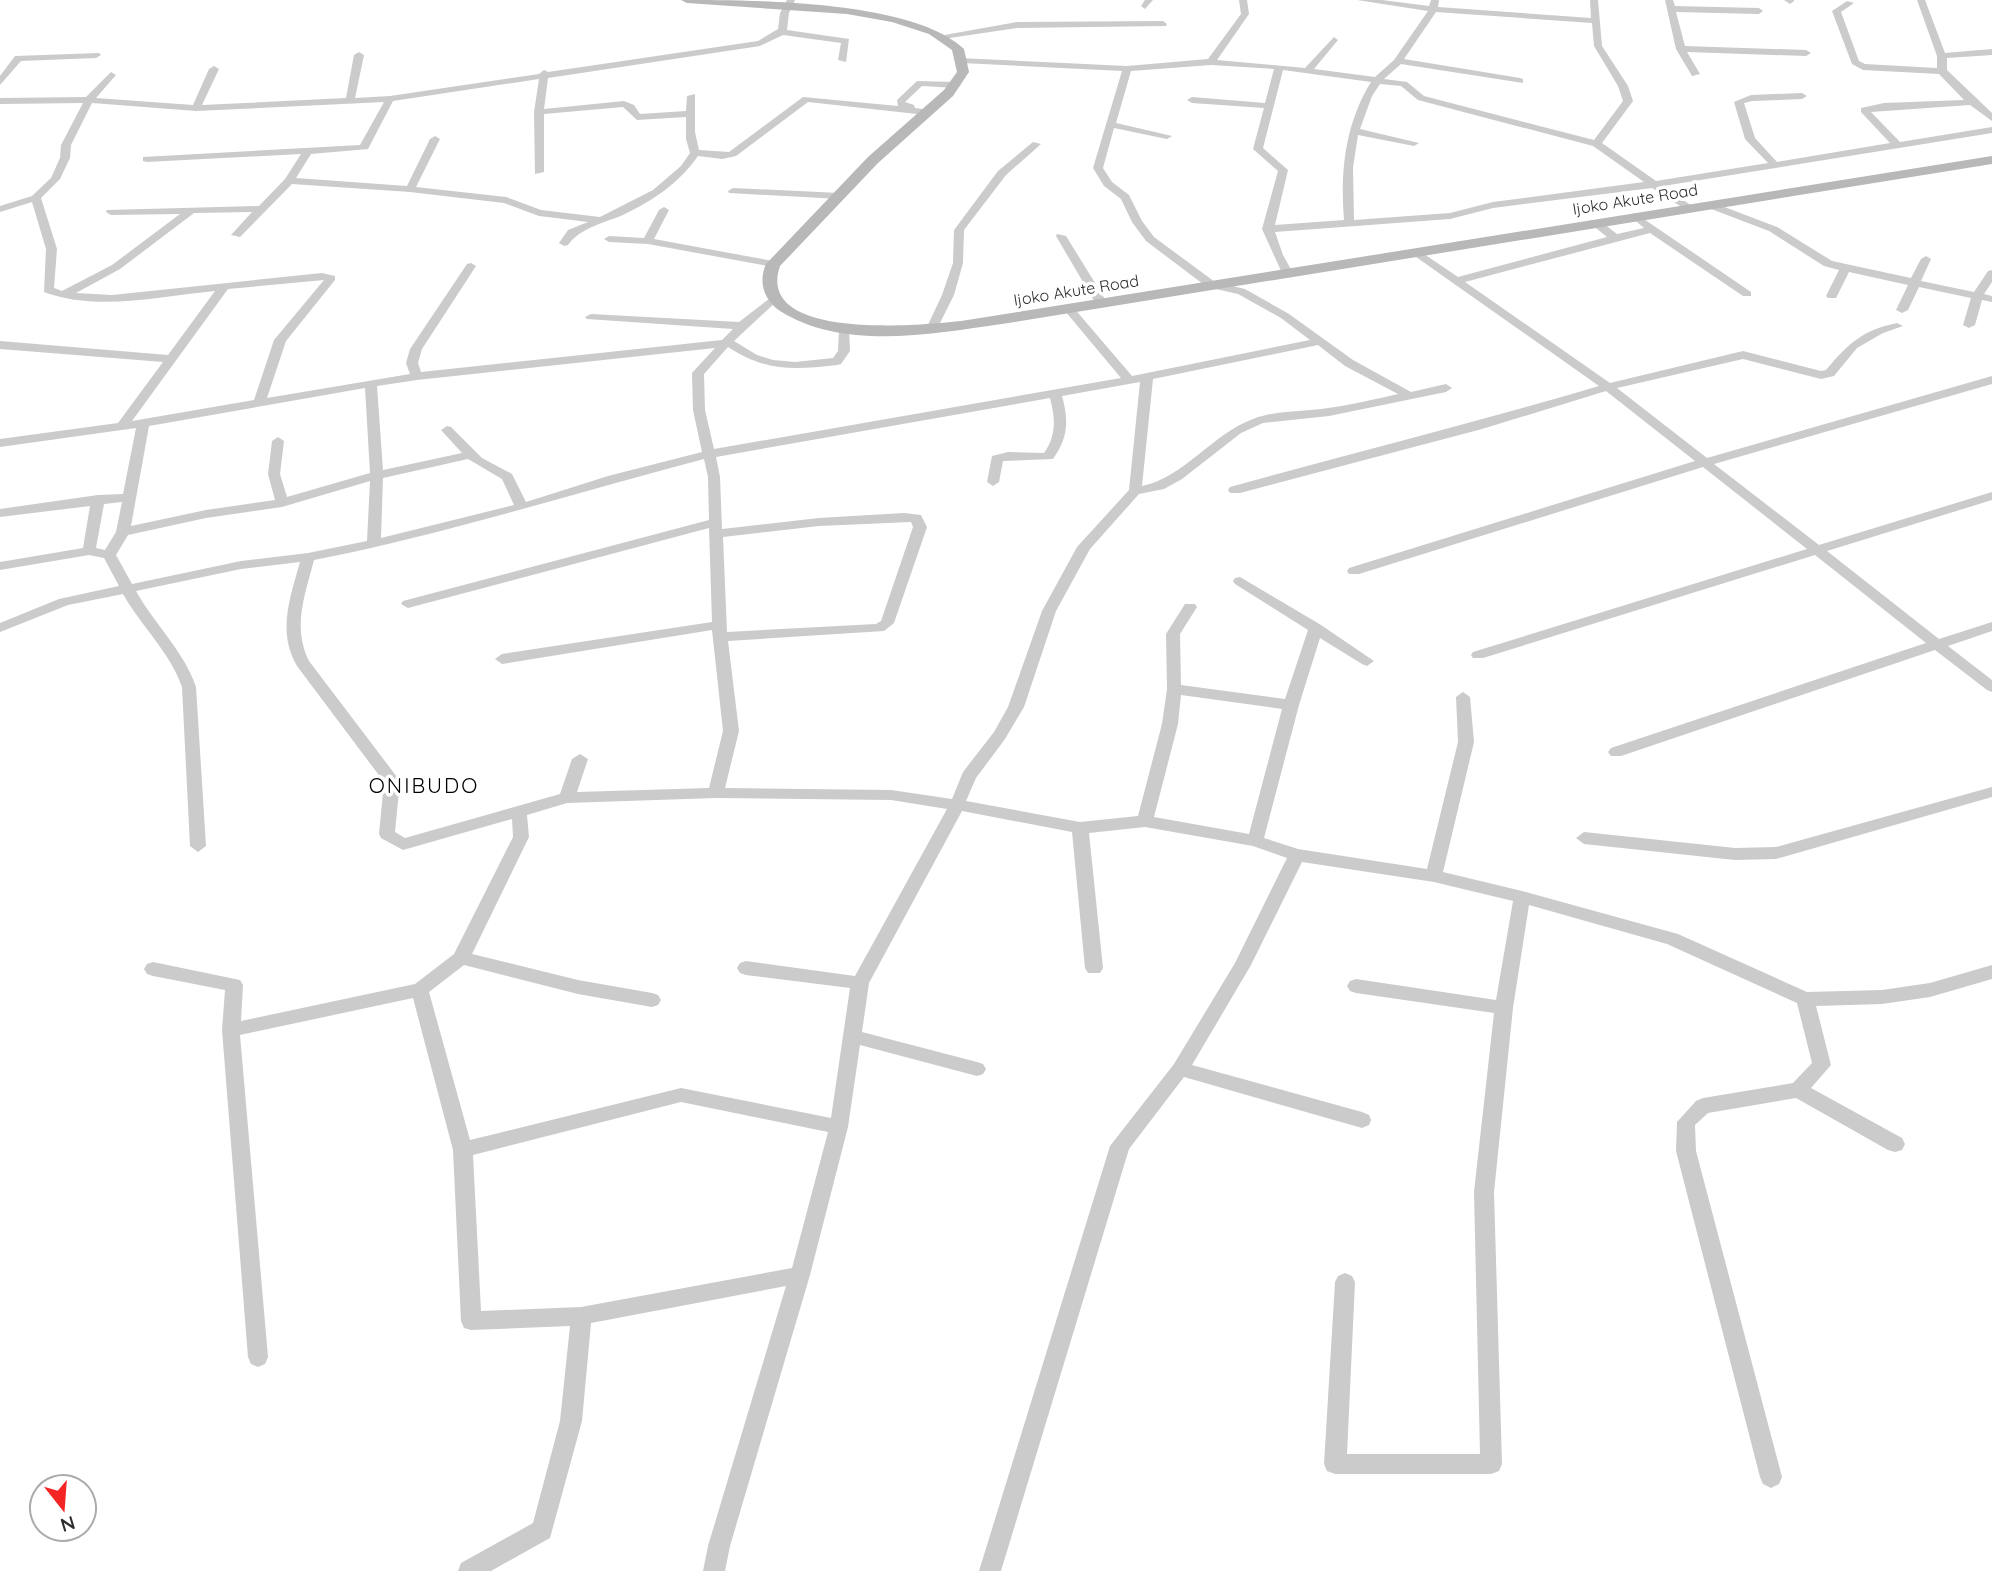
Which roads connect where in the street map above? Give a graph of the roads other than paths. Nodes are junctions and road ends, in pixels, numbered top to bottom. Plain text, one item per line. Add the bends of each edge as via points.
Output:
1 (687, 0) edge
2 (1242, 0) edge
3 (1361, 0) edge
4 (1594, 0) edge
5 (1921, 0) edge
6 (788, 3) edge
7 (1850, 3) dead end
8 (1435, 4) edge
9 (1670, 5) edge
10 (1759, 11) dead end
11 (1594, 21) junction
12 (1163, 24) dead end
13 (783, 32) junction
14 (943, 36) junction
15 (1334, 40) dead end
16 (1681, 49) junction
17 (1992, 52) edge
18 (1806, 53) dead end
19 (96, 55) dead end
20 (359, 55) dead end
21 (1942, 56) junction
22 (843, 60) dead end
23 (962, 60) junction
24 (1399, 61) junction
25 (1211, 62) junction
26 (1279, 67) junction
27 (214, 69) dead end
28 (1127, 69) junction
29 (1308, 69) junction
30 (4, 71) edge
31 (1942, 71) junction
32 (544, 74) junction
33 (1695, 74) dead end
34 (111, 75) dead end
35 (1377, 81) junction
36 (1520, 81) dead end
37 (0, 82) edge
38 (956, 85) junction
39 (692, 96) dead end
40 (1802, 96) dead end
41 (390, 99) junction
42 (89, 100) junction
43 (350, 100) junction
44 (1192, 100) dead end
45 (0, 101) edge
46 (1972, 103) junction
47 (1269, 106) junction
48 (196, 108) junction
49 (927, 111) junction
50 (539, 112) junction
51 (691, 114) junction
52 (1990, 115) edge
53 (1112, 125) junction
54 (1992, 130) edge
55 (1355, 131) junction
56 (1167, 136) dead end
57 (435, 139) dead end
58 (1414, 143) dead end
59 (1036, 144) dead end
60 (1596, 145) junction
61 (1897, 145) junction
62 (307, 152) junction
63 (695, 153) junction
64 (147, 159) dead end
65 (1992, 160) edge
66 (1774, 164) junction
67 (539, 172) dead end
68 (289, 181) junction
69 (1656, 184) junction
70 (410, 189) junction
71 (733, 191) dead end
72 (840, 196) junction
73 (36, 198) junction
74 (1710, 205) junction
75 (1688, 208) junction
76 (0, 209) edge
77 (193, 209) junction
78 (260, 209) junction
79 (664, 210) dead end
80 (111, 212) dead end
81 (1635, 216) junction
82 (602, 219) junction
83 (1349, 221) junction
84 (1595, 222) junction
85 (1267, 229) junction
86 (1652, 229) junction
87 (236, 235) dead end
88 (1061, 236) dead end
89 (1615, 238) junction
90 (609, 239) dead end
91 (648, 241) junction
92 (564, 243) dead end
93 (1414, 252) junction
94 (1926, 259) dead end
95 (773, 264) junction
96 (471, 267) dead end
97 (1846, 267) junction
98 (1287, 273) junction
99 (1992, 273) edge
100 (1457, 281) junction
101 (1916, 282) junction
102 (225, 285) junction
103 (1211, 285) junction
104 (1747, 293) dead end
105 (1978, 295) junction
106 (64, 296) junction
107 (1832, 296) dead end
108 (774, 298) junction
109 (1992, 299) edge
110 (1102, 304) junction
111 (1069, 309) junction
112 (1902, 310) dead end
113 (591, 317) dead end
114 (1969, 325) dead end
115 (742, 326) junction
116 (1898, 326) dead end
117 (932, 329) junction
118 (845, 330) junction
119 (1322, 341) junction
120 (729, 343) junction
121 (0, 345) edge
122 (172, 359) junction
123 (417, 376) junction
124 (1147, 377) junction
125 (1129, 380) junction
126 (1992, 380) edge
127 (372, 383) junction
128 (1608, 387) junction
129 (1446, 388) dead end
130 (1055, 393) junction
131 (1410, 396) junction
132 (259, 403) junction
133 (144, 423) junction
134 (123, 425) junction
135 (447, 430) dead end
136 (278, 441) dead end
137 (0, 443) edge
138 (709, 454) junction
139 (470, 455) junction
140 (1706, 462) junction
141 (377, 475) junction
142 (993, 482) dead end
143 (1235, 490) dead end
144 (1135, 491) junction
145 (1992, 496) edge
146 (131, 497) junction
147 (98, 499) junction
148 (282, 503) junction
149 (522, 507) junction
150 (0, 513) edge
151 (717, 528) junction
152 (123, 532) junction
153 (374, 544) junction
154 (1818, 549) junction
155 (89, 551) junction
156 (109, 555) junction
157 (308, 558) junction
158 (0, 566) edge
159 (1354, 571) dead end
160 (1240, 581) dead end
161 (127, 589) junction
162 (408, 604) dead end
163 (1190, 607) dead end
164 (1992, 626) edge
165 (0, 628) edge
166 (1316, 628) junction
167 (720, 631) junction
168 (1938, 646) junction
169 (1478, 656) dead end
170 (502, 659) dead end
171 (1367, 661) dead end
172 (1992, 687) edge
173 (1174, 689) junction
174 (1463, 697) dead end
175 (1291, 705) junction
176 (1616, 752) dead end
177 (580, 759) dead end
178 (1992, 792) edge
179 (716, 793) junction
180 (567, 799) junction
181 (957, 805) junction
182 (519, 811) junction
183 (1145, 821) junction
184 (1080, 828) junction
185 (1584, 838) dead end
186 (1255, 841) junction
187 (198, 846) dead end
188 (1297, 855) junction
189 (1434, 876) junction
190 (1522, 897) junction
191 (461, 958) junction
192 (746, 968) dead end
193 (1094, 968) dead end
194 (153, 969) dead end
195 (1992, 972) edge
196 (860, 983) junction
197 (1356, 986) dead end
198 (420, 990) junction
199 (1805, 999) junction
200 (652, 1000) dead end
201 (1504, 1008) junction
202 (231, 1030) junction
203 (851, 1036) junction
204 (977, 1069) dead end
205 (1180, 1069) junction
206 (1798, 1090) junction
207 (1362, 1120) dead end
208 (839, 1127) junction
209 (1895, 1144) dead end
210 (463, 1150) junction
211 (800, 1275) junction
212 (1345, 1282) dead end
213 (581, 1316) junction
214 (258, 1357) dead end
215 (1771, 1477) dead end
216 (469, 1571) edge
217 (714, 1571) edge
218 (990, 1571) edge

1 - 6 main road
2 - 25 street via 1245,14
3 - 8 street
4 - 11 street
5 - 21 street
6 - 13 street
6 - 14 main road via 887,16
7 - 31 street via 1836,11 1855,62
8 - 11 street via 1475,14
8 - 24 street
9 - 10 street
9 - 16 street
11 - 60 street via 1598,47 1628,101
12 - 14 street via 1017,25
13 - 22 street via 846,41
13 - 32 street via 770,40 716,52 600,61
14 - 23 main road
15 - 29 street
16 - 18 street
16 - 33 street
17 - 21 street
19 - 30 street via 18,58
20 - 43 street
21 - 31 street
23 - 28 street
23 - 38 main road via 963,72
24 - 35 street
24 - 36 street
25 - 26 street
25 - 28 street
26 - 29 street
26 - 47 street
27 - 48 street
28 - 53 street
29 - 35 street
30 - 37 street
31 - 46 street
32 - 41 street
32 - 50 street
34 - 42 street
35 - 55 street
35 - 60 street via 1404,84 1421,98
38 - 49 main road
38 - 49 street via 920,83 900,102
39 - 51 street
40 - 66 street via 1751,97 1739,102 1751,139
41 - 43 street
41 - 62 street via 365,146
42 - 45 street
42 - 48 street
42 - 73 street via 65,145 65,158 55,179
43 - 48 street
44 - 47 street
46 - 52 street
46 - 61 street via 1864,110
47 - 85 street via 1258,149 1283,170
49 - 63 street via 806,99 732,154
49 - 72 main road
50 - 51 street via 624,104 637,117
50 - 67 street
51 - 63 street via 690,139
53 - 56 street
53 - 103 street via 1100,173 1125,197 1150,239
54 - 61 street
55 - 58 street
55 - 83 street via 1347,165
57 - 70 street
59 - 117 street via 1002,173 959,230 958,263
60 - 69 street
61 - 66 street
62 - 64 street
62 - 68 street
63 - 82 street via 676,180 655,195
65 - 74 main road, Ijoko Akute Road
66 - 69 street
68 - 70 street
68 - 78 street
69 - 75 street
69 - 83 street via 1493,205 1450,216
70 - 82 street via 506,200 539,214
71 - 72 street
72 - 95 main road
73 - 76 street
73 - 106 street via 52,260 48,290
74 - 75 main road, Ijoko Akute Road
74 - 97 street via 1773,229 1828,264
75 - 81 main road, Ijoko Akute Road
77 - 78 street
77 - 80 street
77 - 106 street via 116,267
78 - 87 street
79 - 91 street
81 - 84 main road, Ijoko Akute Road
81 - 86 street
82 - 92 street via 572,232
83 - 85 street
84 - 89 street
84 - 93 main road, Ijoko Akute Road
85 - 98 street
86 - 89 street
86 - 104 street
88 - 110 street
89 - 100 street
90 - 91 street
91 - 95 street
93 - 98 main road, Ijoko Akute Road
93 - 100 street
94 - 101 street
95 - 108 main road via 768,274
96 - 123 street via 416,349 412,363
97 - 101 street
97 - 107 street
98 - 103 main road, Ijoko Akute Road
99 - 105 street
100 - 128 street
101 - 105 street
101 - 112 street
102 - 106 street via 112,298
102 - 122 street
102 - 132 street via 331,278 280,340
103 - 110 main road, Ijoko Akute Road
103 - 119 street via 1241,291
105 - 109 street
105 - 114 street
108 - 115 street
108 - 118 main road, Ijoko Akute Road via 786,311
110 - 111 main road, Ijoko Akute Road
111 - 117 main road, Ijoko Akute Road
111 - 125 street
113 - 115 street
115 - 120 street
116 - 128 street via 1862,340 1830,373 1821,375 1743,355
117 - 118 main road, Ijoko Akute Road
118 - 120 street via 844,351 837,361 805,365 752,358
119 - 124 street
119 - 131 street via 1349,363
120 - 123 street
120 - 138 street via 698,373 699,410
121 - 122 street
122 - 134 street
123 - 127 street
124 - 125 street
124 - 144 street
125 - 130 street
126 - 140 street
127 - 132 street
127 - 141 street
128 - 140 street
128 - 143 street
129 - 131 street
130 - 138 street
130 - 142 street via 1063,419 1056,447 1048,456 997,459
131 - 144 street via 1260,420 1237,430 1177,476
132 - 133 street
133 - 134 street
133 - 146 street
134 - 137 street
135 - 139 street
136 - 148 street via 274,474
138 - 149 street
138 - 151 street
139 - 141 street
139 - 149 street via 507,477
140 - 154 street
140 - 159 street
141 - 148 street
141 - 153 street
144 - 181 street via 1084,547 1049,611 1016,707 969,776
145 - 154 street
146 - 147 street
146 - 152 street
147 - 150 street
147 - 155 street
148 - 152 street
149 - 153 street
151 - 162 street via 615,547
151 - 167 street
151 - 167 street via 904,517 916,518 920,527 887,623 879,628
152 - 156 street
153 - 157 street
154 - 168 street
154 - 169 street
155 - 156 street
155 - 158 street
156 - 161 street
157 - 161 street via 241,565
157 - 182 street via 290,628 299,663 392,781 387,834 403,844
160 - 166 street
161 - 165 street via 64,602
161 - 187 street via 182,666 189,687
163 - 173 street via 1173,634
164 - 168 street
166 - 171 street
166 - 175 street
167 - 170 street
167 - 179 street via 731,731
168 - 172 street
168 - 176 street
173 - 175 street
173 - 183 street via 1170,724
174 - 189 street via 1466,741
175 - 186 street
177 - 180 street
178 - 185 street via 1776,853
179 - 180 street
179 - 181 street via 891,795
180 - 182 street
181 - 184 street
181 - 196 street
182 - 191 street via 521,837
183 - 184 street
183 - 186 street
184 - 193 street
186 - 188 street
188 - 189 street
188 - 205 street via 1242,965
189 - 190 street
190 - 199 street via 1672,939
190 - 201 street
191 - 198 street
191 - 200 street
192 - 196 street
194 - 202 street via 234,985
195 - 199 street via 1930,990 1882,997
196 - 203 street
197 - 201 street
198 - 202 street
198 - 210 street
199 - 206 street via 1822,1065
201 - 212 street via 1484,1192 1491,1464 1335,1464
202 - 214 street
203 - 204 street
203 - 208 street
205 - 207 street
205 - 218 street via 1120,1146
206 - 209 street
206 - 215 street via 1703,1106 1686,1122 1686,1151
208 - 210 street via 681,1095
208 - 211 street
210 - 213 street via 471,1321
211 - 213 street
211 - 217 street
213 - 216 street via 571,1421 542,1530

